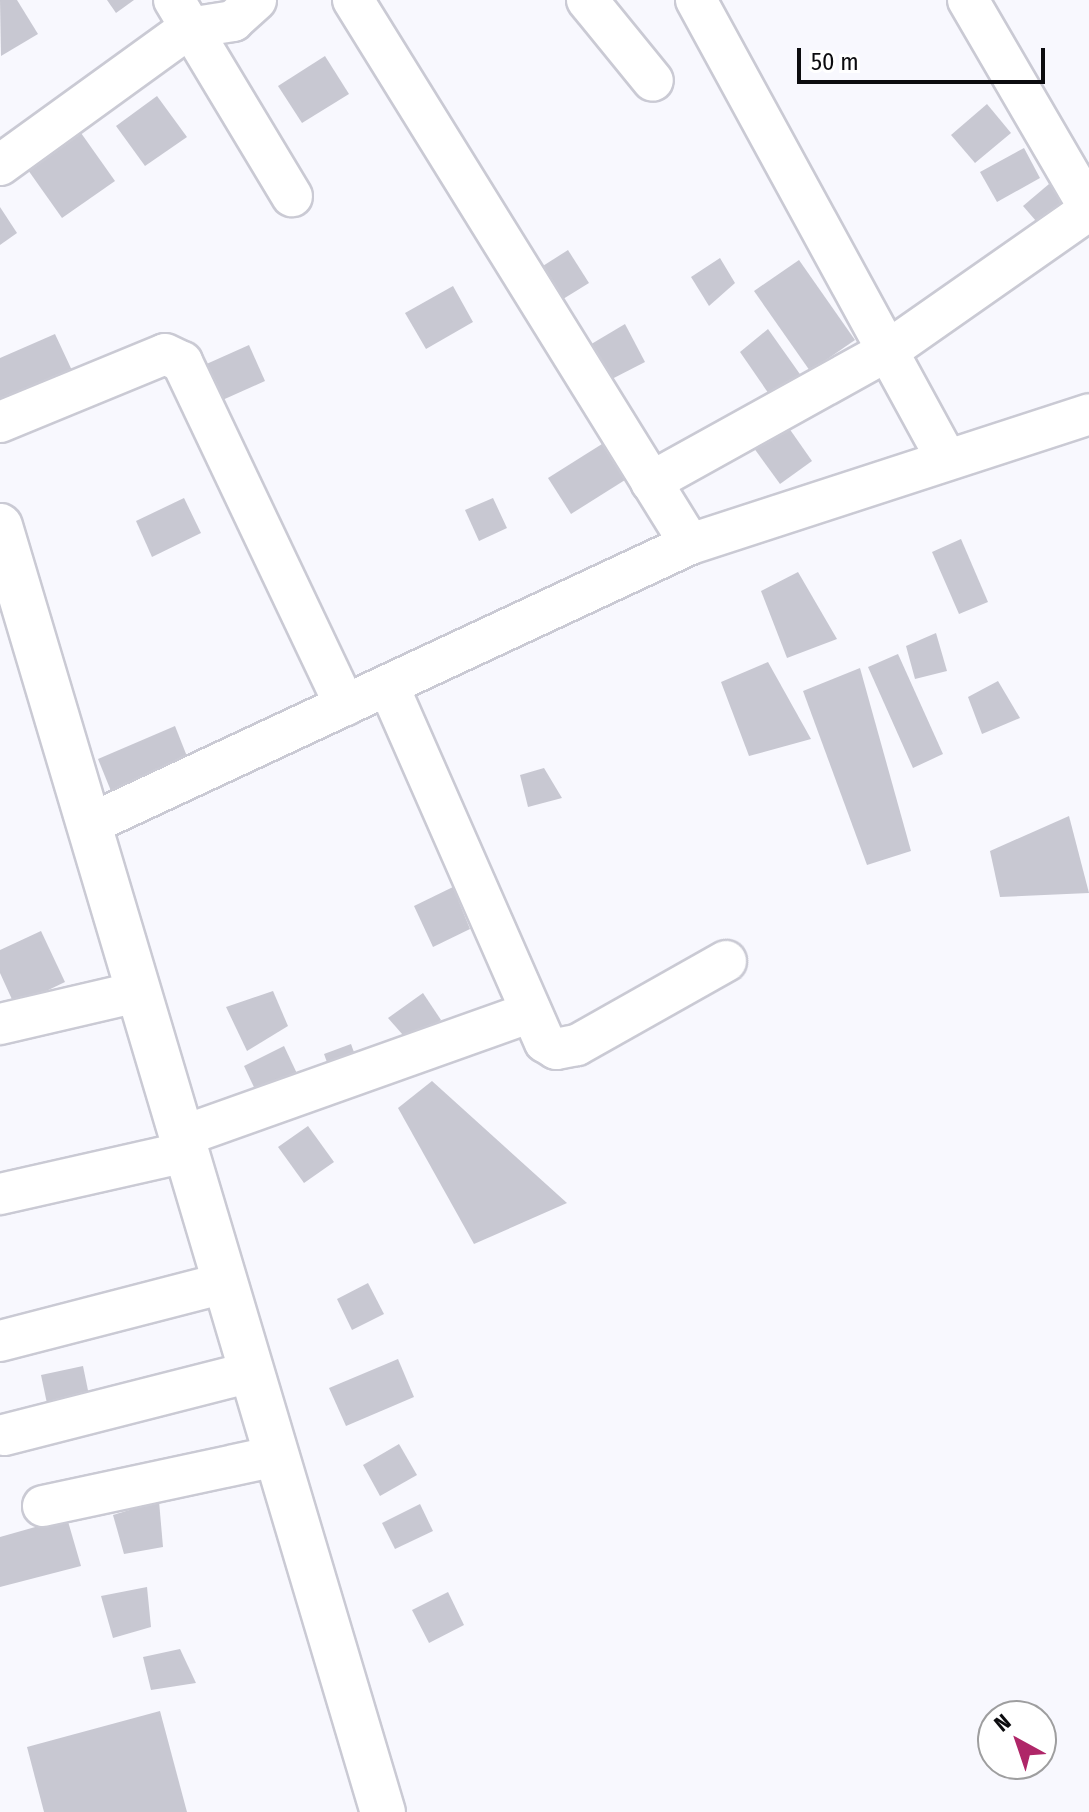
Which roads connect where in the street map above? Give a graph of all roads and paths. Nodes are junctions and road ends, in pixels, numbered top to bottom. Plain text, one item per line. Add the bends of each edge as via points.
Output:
1 (256, 0) edge
2 (353, 0) edge
3 (587, 0) edge
4 (696, 0) edge
5 (968, 0) edge
6 (181, 14) edge
7 (653, 81) dead end
8 (0, 165) edge
9 (292, 196) dead end
10 (1089, 209) edge
11 (889, 350) junction
12 (1089, 414) edge
13 (0, 422) edge
14 (947, 460) junction
15 (651, 482) junction
16 (0, 526) edge
17 (690, 544) junction
18 (388, 685) junction
19 (345, 705) junction
20 (88, 825) junction
21 (726, 961) dead end
22 (138, 992) junction
23 (531, 1012) junction
24 (0, 1024) edge
25 (185, 1144) junction
26 (0, 1194) edge
27 (225, 1283) junction
28 (0, 1341) edge
29 (251, 1372) junction
30 (4, 1435) dead end
31 (277, 1456) junction
32 (43, 1506) dead end
33 (383, 1812) edge

1 - 6 street via 233,21
2 - 15 street
3 - 7 street
4 - 11 street
5 - 10 street
6 - 8 street
6 - 9 street
10 - 11 street
11 - 14 street
11 - 15 street
12 - 14 street
13 - 19 street via 165,354 182,362
14 - 17 street
15 - 17 street
16 - 20 main road
17 - 18 street
18 - 19 street
18 - 23 street
19 - 20 street
20 - 22 main road
21 - 23 street via 577,1045 556,1049 545,1042
22 - 24 street
22 - 25 main road
23 - 25 street
25 - 26 street
25 - 27 main road
27 - 28 street
27 - 29 main road
29 - 30 street
29 - 31 main road
31 - 32 street
31 - 33 main road

